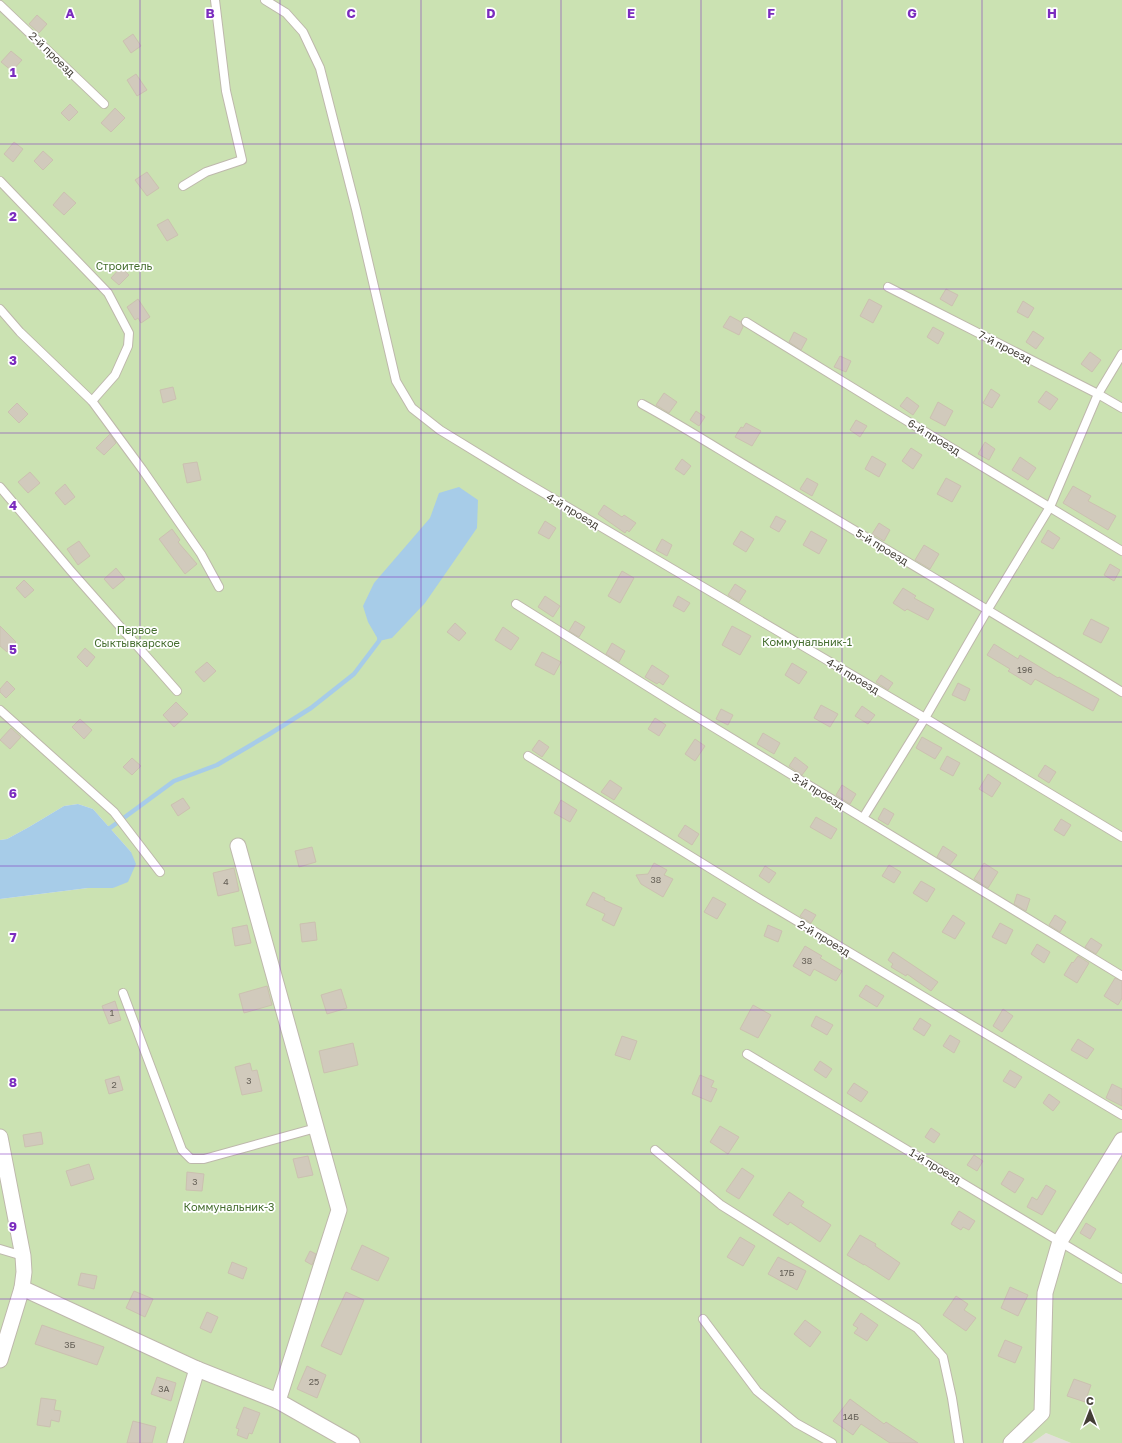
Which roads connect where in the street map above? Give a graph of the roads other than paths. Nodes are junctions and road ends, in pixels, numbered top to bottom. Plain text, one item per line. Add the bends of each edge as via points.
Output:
1 (215, 0) edge
2 (265, 0) edge
3 (0, 5) edge
4 (104, 104) dead end
5 (0, 181) edge
6 (184, 186) dead end
7 (888, 287) dead end
8 (0, 309) edge
9 (746, 322) dead end
10 (1122, 354) edge
11 (1098, 394) junction
12 (92, 401) junction
13 (642, 404) dead end
14 (1122, 408) edge
15 (0, 487) edge
16 (1050, 507) junction
17 (1122, 551) edge
18 (219, 587) dead end
19 (516, 604) dead end
20 (988, 609) junction
21 (177, 690) dead end
22 (1122, 692) edge
23 (0, 710) edge
24 (925, 718) junction
25 (528, 756) dead end
26 (863, 818) junction
27 (1122, 837) edge
28 (238, 846) dead end
29 (160, 872) dead end
30 (1122, 976) edge
31 (123, 993) dead end
32 (747, 1054) dead end
33 (1122, 1116) edge
34 (316, 1128) junction
35 (0, 1138) edge
36 (1122, 1140) edge
37 (655, 1150) dead end
38 (1060, 1241) junction
39 (0, 1249) edge
40 (23, 1256) junction
41 (1122, 1279) edge
42 (22, 1288) junction
43 (703, 1319) dead end
44 (0, 1360) edge
45 (197, 1369) junction
46 (278, 1401) junction
47 (175, 1443) edge
48 (352, 1443) edge
49 (832, 1443) edge
50 (959, 1443) edge
51 (1011, 1443) edge

1 - 6 lane via 226,91 242,160 206,172
2 - 24 lane, 4-й проезд via 286,13 303,32 320,68 396,381 412,408 440,430 520,480
3 - 4 lane, 2-й проезд
5 - 12 lane via 108,293 128,333 128,346 115,375
7 - 11 lane, 7-й проезд
8 - 12 lane via 20,332
9 - 16 lane, 6-й проезд
10 - 11 lane
11 - 14 lane, 7-й проезд
11 - 16 lane
12 - 18 lane via 201,554
13 - 20 lane, 5-й проезд
15 - 21 lane
16 - 17 lane, 6-й проезд
16 - 20 lane
19 - 26 lane, 3-й проезд
20 - 22 lane, 5-й проезд
20 - 24 lane
23 - 29 lane via 114,812
24 - 26 lane
24 - 27 lane, 4-й проезд
25 - 33 lane, 2-й проезд via 760,899
26 - 30 lane, 3-й проезд
28 - 34 street
31 - 34 lane via 182,1150 191,1159 204,1159
32 - 38 lane, 1-й проезд
34 - 46 street via 339,1210
35 - 40 street
36 - 38 street
37 - 50 lane via 721,1205 917,1328 943,1357
38 - 41 lane, 1-й проезд
38 - 51 street via 1045,1293 1042,1413
39 - 40 lane
40 - 42 street
42 - 44 street
42 - 45 street
43 - 49 lane via 757,1391 796,1423
45 - 46 street
45 - 47 street
46 - 48 street

